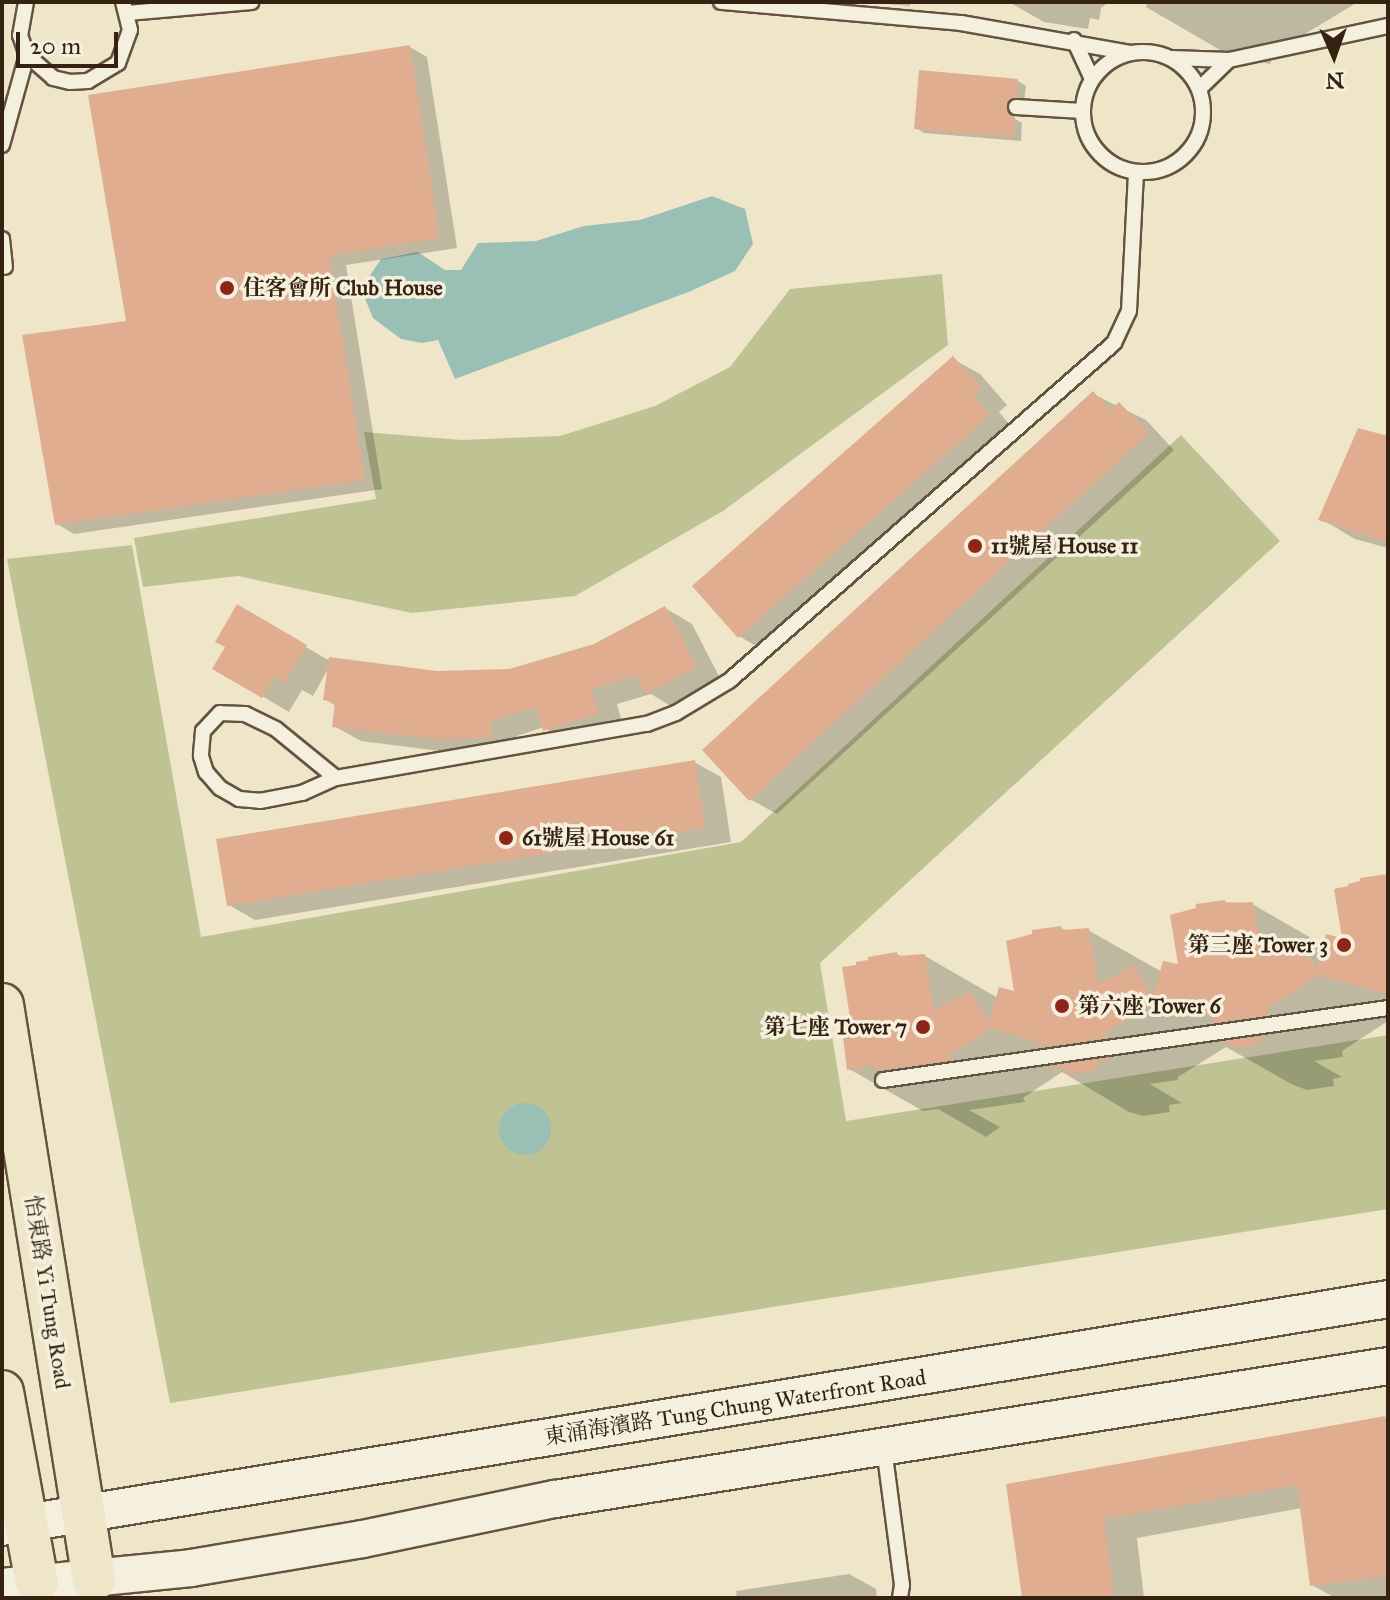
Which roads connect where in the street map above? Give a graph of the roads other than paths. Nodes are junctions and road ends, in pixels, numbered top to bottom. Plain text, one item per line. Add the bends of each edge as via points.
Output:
1 (26, 2) edge
2 (252, 2) edge
3 (721, 2) edge
4 (126, 8) edge
5 (1388, 26) edge
6 (1074, 40) junction
7 (1131, 53) junction
8 (27, 55) junction
9 (1168, 58) junction
10 (1229, 60) junction
11 (1092, 79) junction
12 (1199, 89) junction
13 (1016, 107) dead end
14 (1082, 111) junction
15 (2, 145) edge
16 (1136, 172) junction
17 (2, 239) edge
18 (5, 267) dead end
19 (336, 778) junction
20 (2, 1005) edge
21 (1388, 1008) edge
22 (883, 1080) dead end
23 (1388, 1299) edge
24 (1388, 1366) edge
25 (2, 1392) edge
26 (884, 1447) junction
27 (82, 1514) junction
28 (14, 1525) edge
29 (94, 1580) junction
30 (20, 1584) edge
31 (900, 1598) edge

1 - 8 lane via 20,35
2 - 4 lane
3 - 6 lane via 961,23
4 - 8 lane via 126,47 118,63 88,81 53,78
5 - 10 lane
6 - 7 lane
6 - 11 lane
7 - 9 lane
7 - 11 lane
8 - 15 lane
9 - 10 lane
9 - 12 lane via 1181,65
10 - 12 lane
11 - 14 lane
12 - 16 lane via 1201,130 1191,148 1157,171
13 - 14 lane
14 - 16 lane via 1085,128 1103,158
16 - 19 lane via 1129,311 1114,343 729,681 647,724
17 - 18 lane
19 - 19 lane via 302,793 239,799 206,772 203,731 220,713 245,714 276,729
20 - 27 main road, 怡東路 Yi Tung Road
21 - 22 lane
23 - 27 main road, 東涌海濱路 Tung Chung Waterfront Road
24 - 26 main road
25 - 28 main road
26 - 29 main road via 555,1499 227,1562
26 - 31 lane
27 - 28 main road, 東涌海濱路 Tung Chung Waterfront Road
27 - 29 main road, 怡東路 Yi Tung Road
28 - 30 main road
29 - 30 main road

